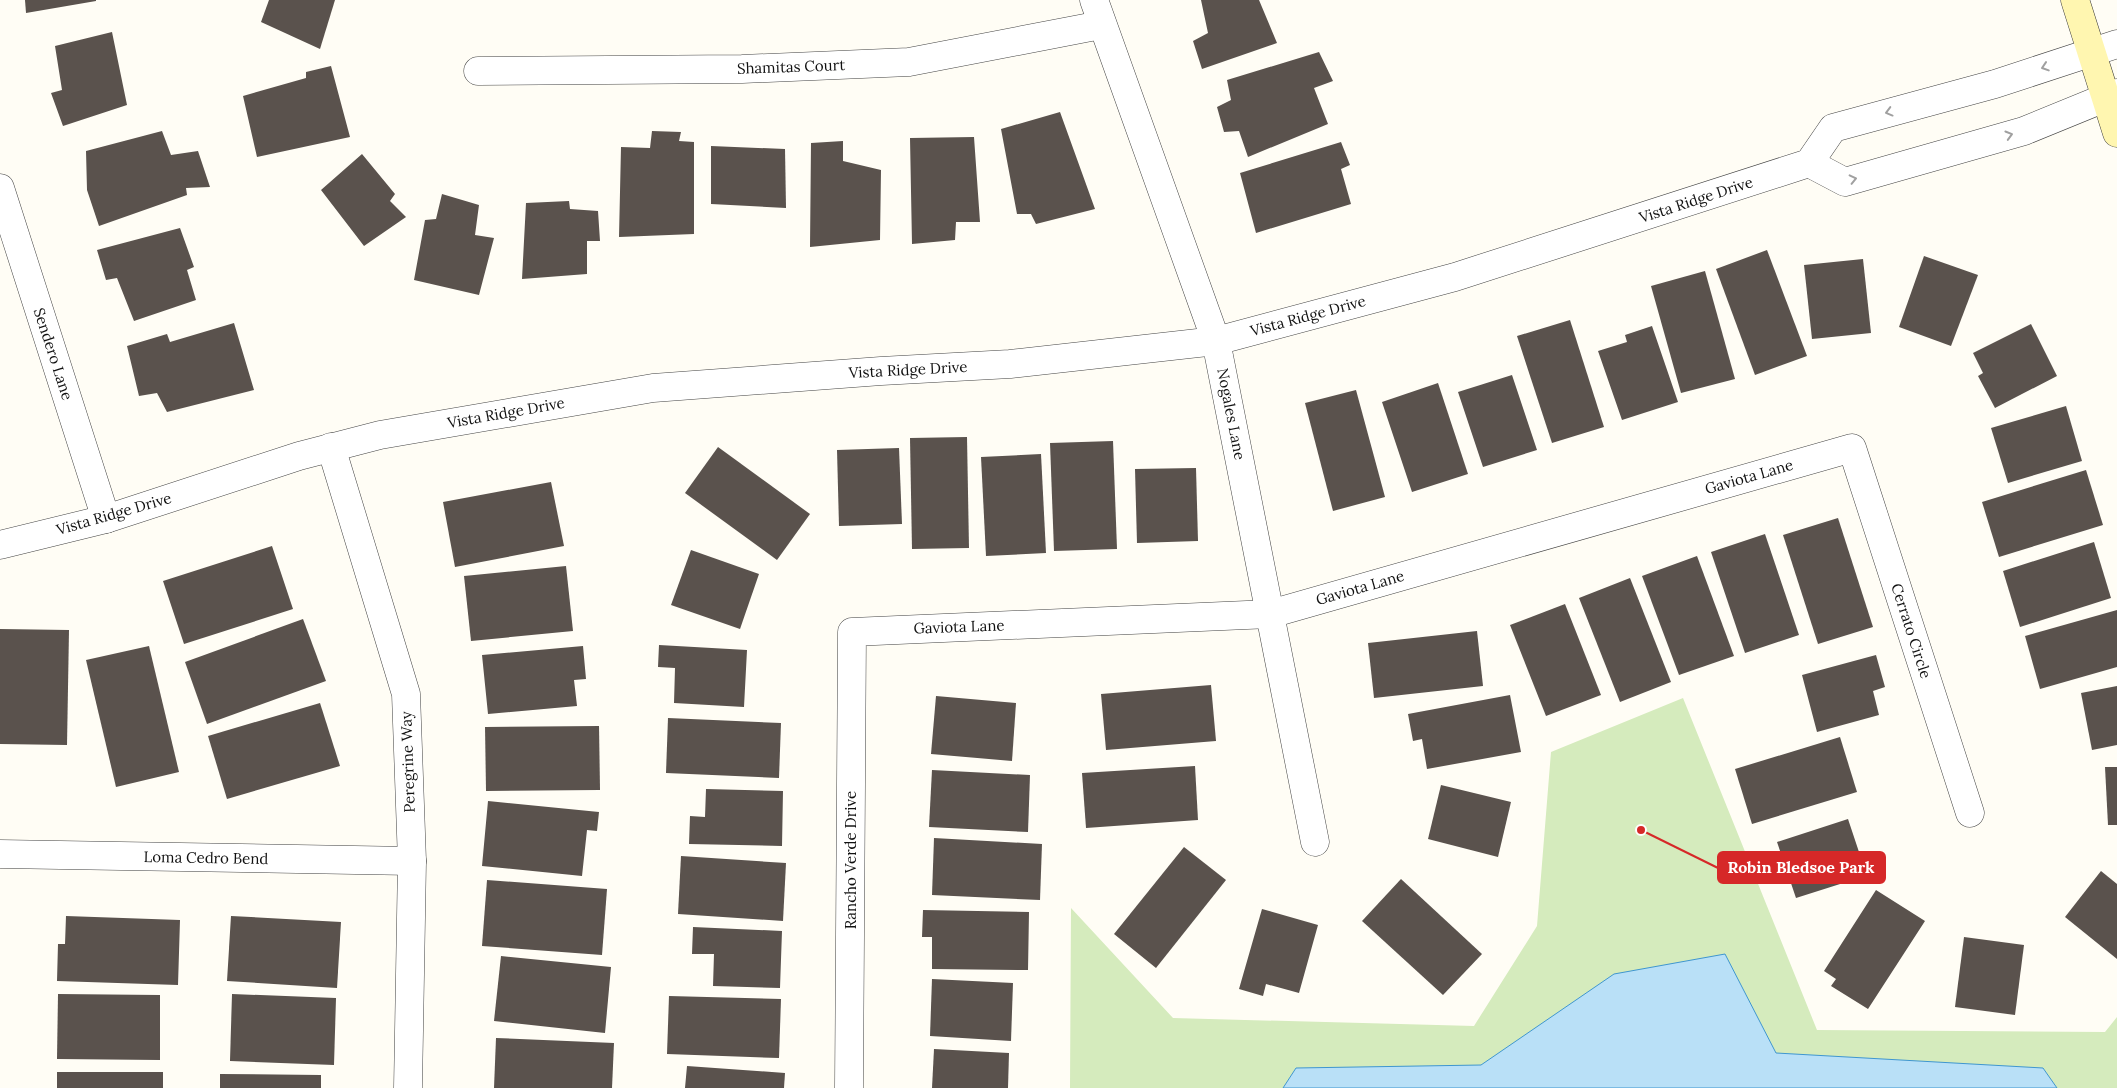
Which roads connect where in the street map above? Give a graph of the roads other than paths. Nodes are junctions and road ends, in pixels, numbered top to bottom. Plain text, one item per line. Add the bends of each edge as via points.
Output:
1 (2075, 0) edge
2 (1097, 12) edge
3 (2117, 44) edge
4 (2091, 52) junction
5 (478, 71) dead end
6 (2112, 95) edge
7 (2117, 133) edge
8 (1809, 164) junction
9 (0, 188) edge
10 (1216, 341) junction
11 (332, 447) junction
12 (1852, 448) joint
13 (106, 519) junction
14 (0, 545) edge
15 (1270, 614) junction
16 (852, 632) joint
17 (1970, 813) dead end
18 (1314, 842) dead end
19 (0, 854) edge
20 (412, 861) junction
21 (408, 1088) edge
22 (849, 1088) edge

1 - 4 main road
2 - 5 street, Shamitas Court via 909,62 742,69
2 - 10 street, Nogales Lane
3 - 4 street
4 - 6 main road
4 -> 8 street via 1995,84 1833,128
6 - 7 main road
8 -> 6 street via 1846,182 2024,131
8 - 10 street, Vista Ridge Drive via 1455,277
9 - 13 street, Sendero Lane
10 - 11 street, Vista Ridge Drive via 1010,364 881,370 653,388 380,434
10 - 15 street, Nogales Lane
11 - 13 street, Vista Ridge Drive
11 - 20 street, Peregrine Way via 406,694
12 - 15 street, Gaviota Lane
12 - 17 street, Cerrato Circle
13 - 14 street, Vista Ridge Drive
15 - 16 street, Gaviota Lane
15 - 18 street, Nogales Lane
16 - 22 street, Rancho Verde Drive
19 - 20 street, Loma Cedro Bend
20 - 21 street, Peregrine Way

